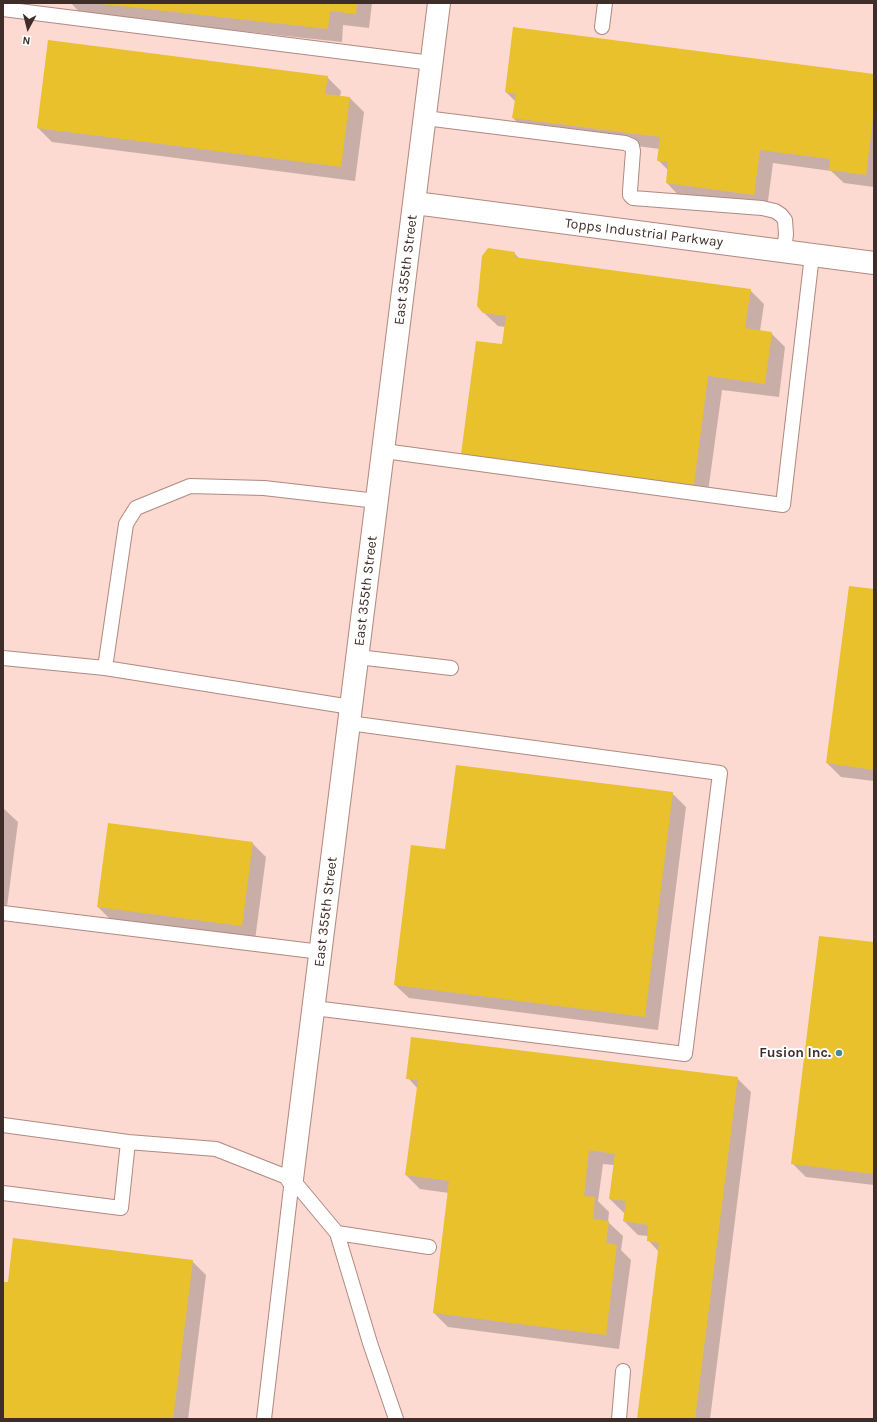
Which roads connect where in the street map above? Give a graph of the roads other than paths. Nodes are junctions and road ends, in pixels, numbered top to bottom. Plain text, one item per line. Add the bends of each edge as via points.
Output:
1 (439, 3) edge
2 (605, 3) edge
3 (3, 9) edge
4 (602, 27) dead end
5 (432, 63) junction
6 (425, 118) junction
7 (415, 203) junction
8 (784, 251) junction
9 (812, 255) junction
10 (874, 263) edge
11 (384, 451) junction
12 (377, 501) junction
13 (358, 657) junction
14 (3, 658) edge
15 (106, 668) junction
16 (451, 668) dead end
17 (350, 715) junction
18 (3, 913) edge
19 (321, 952) junction
20 (314, 1008) junction
21 (3, 1125) edge
22 (128, 1142) junction
23 (292, 1179) junction
24 (3, 1193) edge
25 (337, 1233) junction
26 (429, 1247) dead end
27 (623, 1371) dead end
28 (264, 1419) edge
29 (396, 1419) edge
30 (619, 1419) edge

1 - 5 street, East 355th Street
2 - 4 lane
3 - 5 lane
5 - 6 street, East 355th Street
6 - 7 street, East 355th Street
6 - 8 lane via 625,143 632,146 633,151 630,191 633,198 775,211 785,220
7 - 8 street, Topps Industrial Parkway
7 - 11 street, East 355th Street
8 - 9 street, Topps Industrial Parkway
9 - 10 street, Topps Industrial Parkway
9 - 11 lane via 784,505
11 - 12 street, East 355th Street
12 - 13 street, East 355th Street
12 - 15 lane via 264,488 190,486 136,508 126,524
13 - 16 lane
13 - 17 street, East 355th Street
14 - 15 lane
15 - 17 lane
17 - 19 street, East 355th Street
17 - 20 lane via 720,773 685,1054
18 - 19 lane
19 - 20 street, East 355th Street
20 - 23 street, East 355th Street
21 - 22 lane
22 - 23 lane via 216,1149
22 - 24 lane via 121,1208
23 - 25 lane
23 - 28 lane
25 - 26 lane
25 - 29 lane
27 - 30 lane

